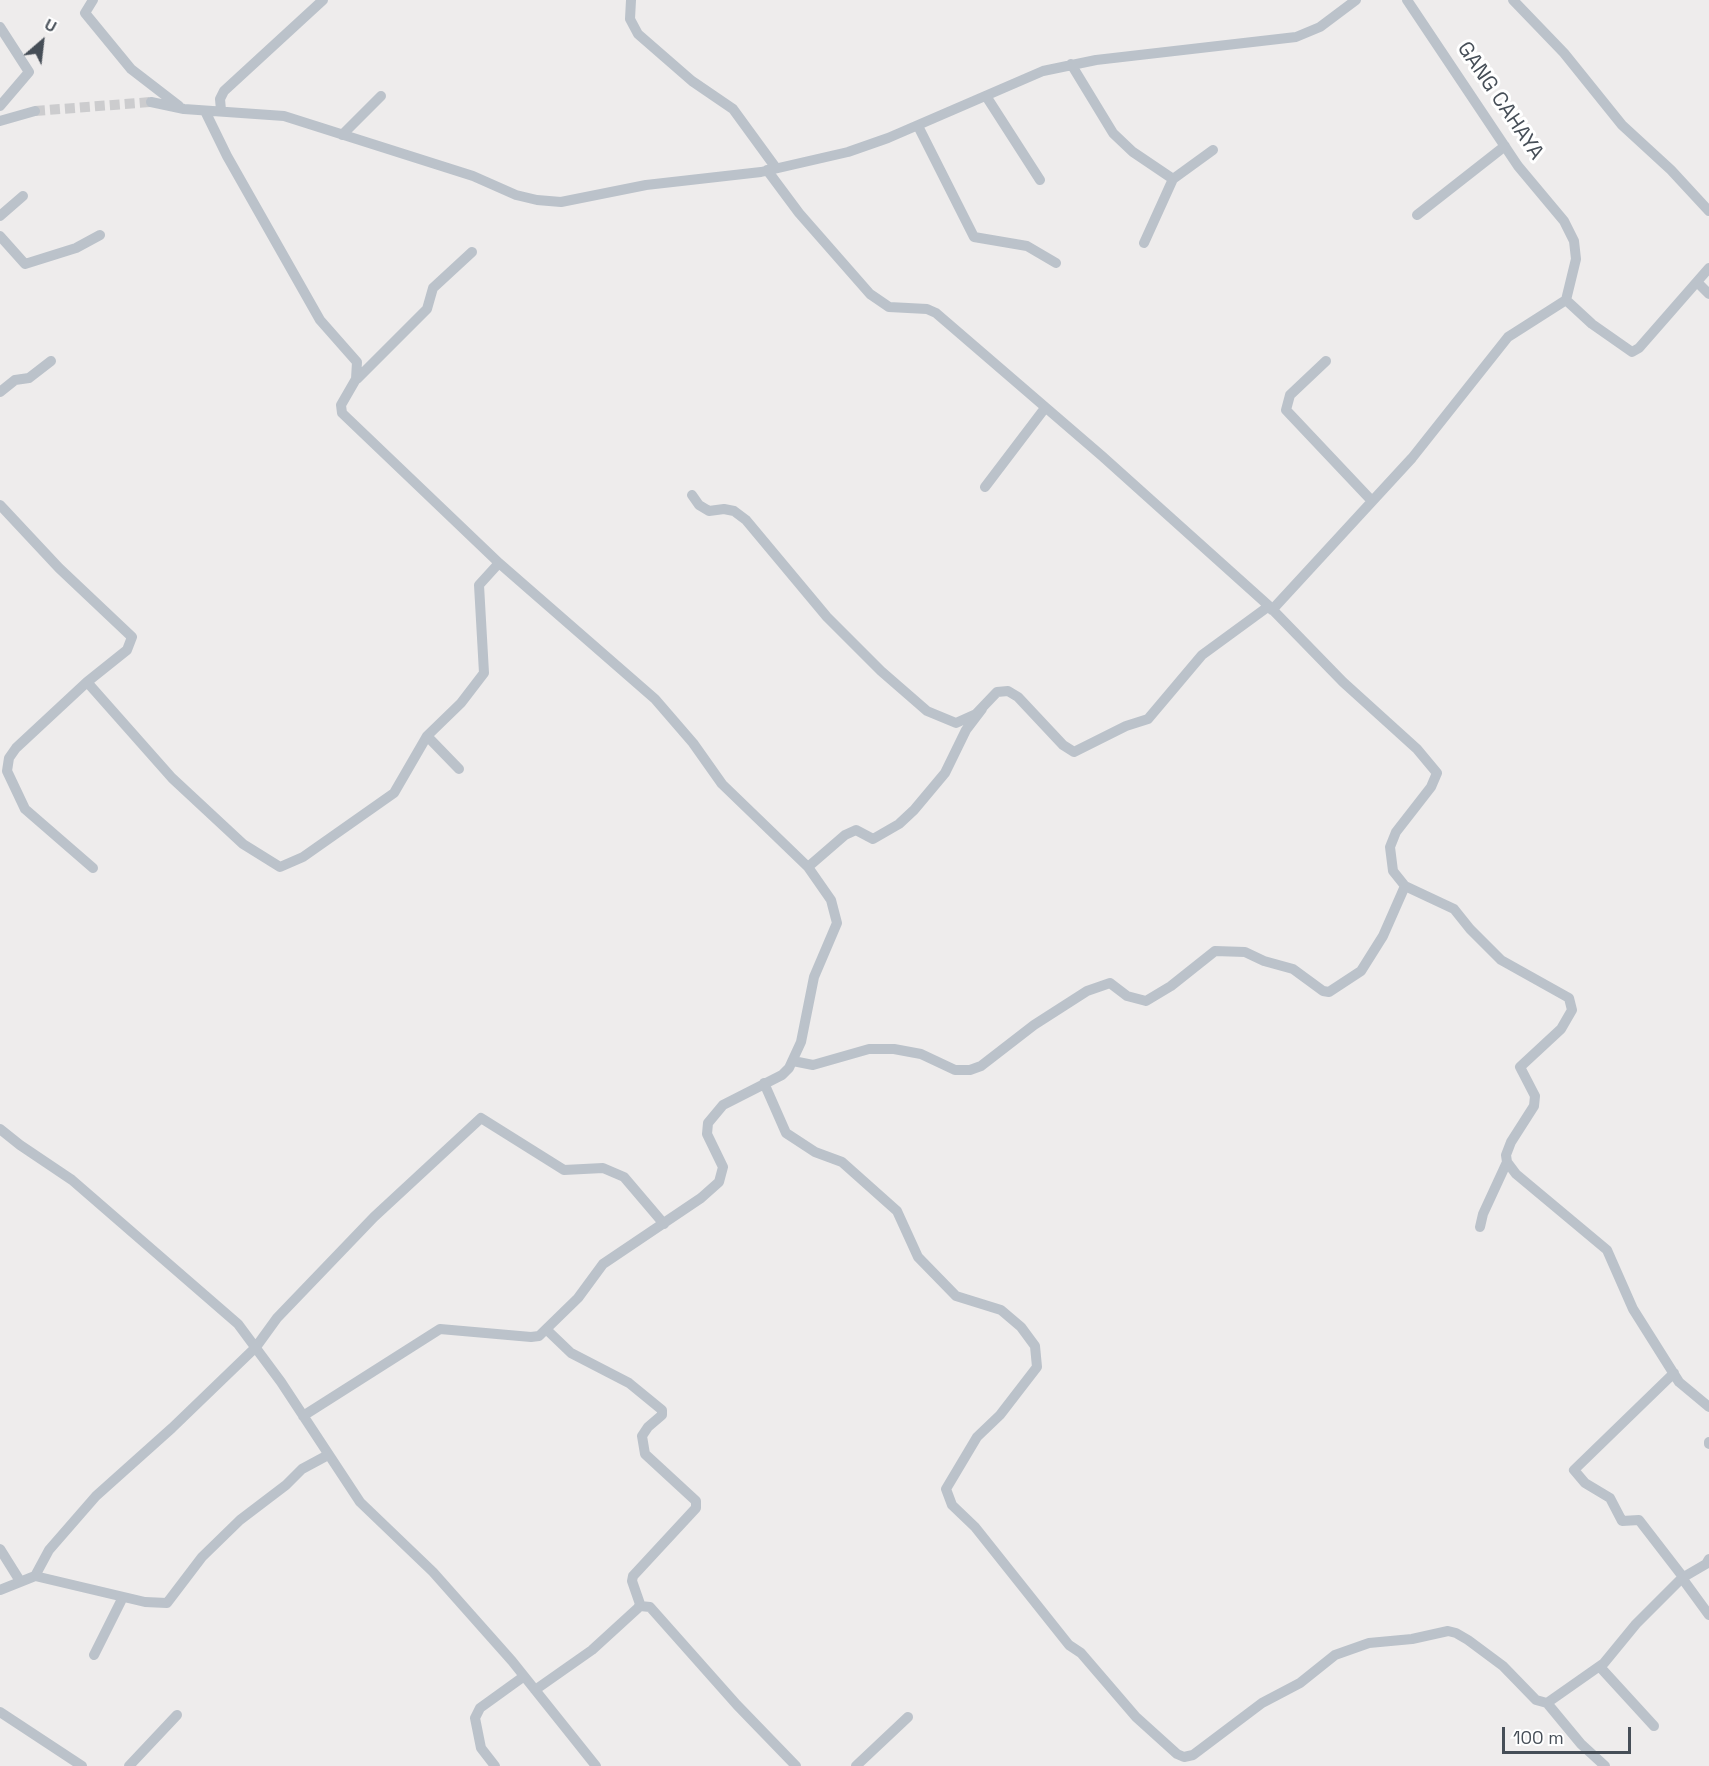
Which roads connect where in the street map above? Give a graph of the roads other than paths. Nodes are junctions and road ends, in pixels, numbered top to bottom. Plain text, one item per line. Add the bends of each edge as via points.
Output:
1 (93, 0) edge
2 (323, 0) edge
3 (631, 0) edge
4 (1356, 0) edge
5 (1407, 0) edge
6 (1513, 0) edge
7 (0, 27) edge
8 (1071, 64) junction
9 (381, 96) dead end
10 (986, 96) junction
11 (151, 102) tunnel mouth
12 (0, 106) edge
13 (184, 110) junction
14 (35, 111) tunnel mouth
15 (205, 111) junction
16 (220, 111) junction
17 (0, 121) edge
18 (918, 126) junction
19 (342, 135) junction
20 (1505, 146) junction
21 (1214, 150) dead end
22 (772, 169) junction
23 (1173, 179) junction
24 (1040, 180) dead end
25 (23, 196) dead end
26 (1709, 211) edge
27 (1417, 215) dead end
28 (0, 216) edge
29 (100, 235) dead end
30 (0, 236) edge
31 (1144, 243) dead end
32 (472, 252) dead end
33 (1056, 263) dead end
34 (1709, 268) edge
35 (1697, 282) junction
36 (1709, 294) edge
37 (1566, 300) junction
38 (51, 361) dead end
39 (1326, 361) dead end
40 (356, 379) junction
41 (0, 392) edge
42 (1045, 408) junction
43 (985, 487) dead end
44 (692, 495) dead end
45 (1371, 500) junction
46 (0, 505) edge
47 (499, 563) junction
48 (1270, 608) junction
49 (87, 682) junction
50 (982, 709) junction
51 (427, 736) junction
52 (459, 770) dead end
53 (807, 867) junction
54 (93, 868) dead end
55 (1405, 886) junction
56 (793, 1061) junction
57 (764, 1083) junction
58 (0, 1129) edge
59 (1507, 1162) junction
60 (664, 1224) junction
61 (1480, 1227) dead end
62 (547, 1330) junction
63 (256, 1347) junction
64 (1674, 1373) junction
65 (1709, 1407) edge
66 (303, 1416) junction
67 (328, 1455) junction
68 (0, 1549) edge
69 (1709, 1559) edge
70 (35, 1576) junction
71 (1683, 1578) junction
72 (20, 1581) junction
73 (0, 1590) edge
74 (123, 1597) junction
75 (640, 1606) junction
76 (1709, 1615) edge
77 (94, 1655) dead end
78 (1600, 1667) junction
79 (523, 1677) junction
80 (535, 1690) junction
81 (1547, 1702) junction
82 (0, 1712) edge
83 (177, 1714) dead end
84 (908, 1717) dead end
85 (1654, 1726) dead end
86 (82, 1766) edge
87 (129, 1766) edge
88 (495, 1766) edge
89 (596, 1766) edge
90 (796, 1766) edge
91 (856, 1766) edge
92 (1605, 1766) edge

1 - 13 street via 85,14 131,69
2 - 16 street via 224,91
3 - 22 street via 630,19 638,34 692,81 733,109
4 - 8 street via 1320,27 1296,37
5 - 20 street, GANG CAHAYA
6 - 26 street via 1564,53 1622,125
7 - 12 street via 29,72
8 - 10 street
8 - 23 street via 1113,133
9 - 19 street
10 - 18 street
10 - 24 street
11 - 13 street
13 - 15 street
14 - 17 street
15 - 16 street
15 - 40 street via 320,320 357,362
16 - 19 street via 276,114
18 - 22 street via 864,147
18 - 33 street via 975,237 1027,246
19 - 22 street via 473,176 516,195 553,202
20 - 27 street
20 - 37 street, GANG CAHAYA via 1564,221 1574,241 1576,259
21 - 23 street
22 - 42 street via 799,213 878,301 889,307 933,311
23 - 31 street
25 - 28 street
29 - 30 street via 76,248 25,264
32 - 40 street via 433,288 427,309
34 - 35 street
35 - 36 street
35 - 37 street via 1632,352
37 - 45 street via 1508,338 1442,422
38 - 41 street
39 - 45 street via 1290,395 1286,410
40 - 47 street via 341,405 342,413
42 - 43 street
42 - 48 street
44 - 50 street via 709,511 734,511 746,520 827,617 927,711 956,723
45 - 48 street
46 - 49 street via 132,637 127,650
47 - 51 street via 479,585 485,672 461,703
47 - 53 street via 655,699 693,742 722,784
48 - 50 street via 1202,655 1148,719 1126,726 1078,752 1070,751 1008,691 994,694
48 - 55 street via 1435,768 1434,782 1396,832 1390,847 1393,871
49 - 51 street via 172,778 243,844 280,867 303,856 394,793
49 - 54 street via 16,748 7,771 25,809
50 - 53 street via 966,730 945,772 899,824 873,839 856,830 845,834
51 - 52 street
53 - 56 street via 831,900 837,923 814,977 801,1042
55 - 56 street via 1368,963 1329,992 1323,992 1293,969 1245,952 1215,951 1172,986 1146,1000 1127,996 1110,983 1087,991 970,1070 954,1070 921,1054 894,1049 869,1049 813,1065
55 - 59 street via 1454,909 1501,960 1562,991 1571,1002 1570,1014 1561,1029 1520,1065 1534,1096 1534,1106 1511,1142
56 - 57 street via 786,1072
57 - 60 street via 723,1105 711,1118 707,1134 723,1167 721,1178 701,1198
57 - 81 street via 786,1133 815,1152 842,1162 897,1211 918,1257 956,1296 1001,1310 1035,1346 1037,1367 1000,1415 977,1437 946,1489 952,1505 975,1527 1070,1645 1136,1717 1177,1754 1193,1755 1271,1697 1300,1683 1342,1652 1369,1643 1448,1631 1468,1640 1503,1666 1536,1700
58 - 63 street via 95,1199 222,1309
59 - 61 street
59 - 64 street via 1516,1174 1611,1254 1633,1309
60 - 62 street via 603,1264
60 - 63 street via 624,1177 603,1168 564,1170 481,1118 367,1224 277,1318
62 - 66 street via 531,1337 440,1329
62 - 75 street via 572,1353 629,1383 662,1410 662,1415 642,1436 645,1454 696,1501 696,1508 684,1523 633,1577
63 - 66 street
63 - 70 street via 96,1496 49,1550
64 - 65 street via 1683,1386
64 - 71 street via 1574,1470 1585,1483 1610,1498 1622,1521 1639,1520
66 - 67 street
67 - 74 street via 302,1469 240,1520 202,1557 169,1602 156,1604
67 - 79 street via 365,1508 433,1572
68 - 72 street
69 - 71 street
70 - 72 street
70 - 74 street
71 - 76 street
71 - 78 street
72 - 73 street
74 - 77 street
75 - 80 street via 592,1650
75 - 90 street via 650,1606
78 - 81 street
78 - 85 street
79 - 80 street
79 - 88 street via 480,1708 475,1718 481,1748
80 - 89 street
81 - 92 street via 1581,1744
82 - 86 street
83 - 87 street
84 - 91 street

